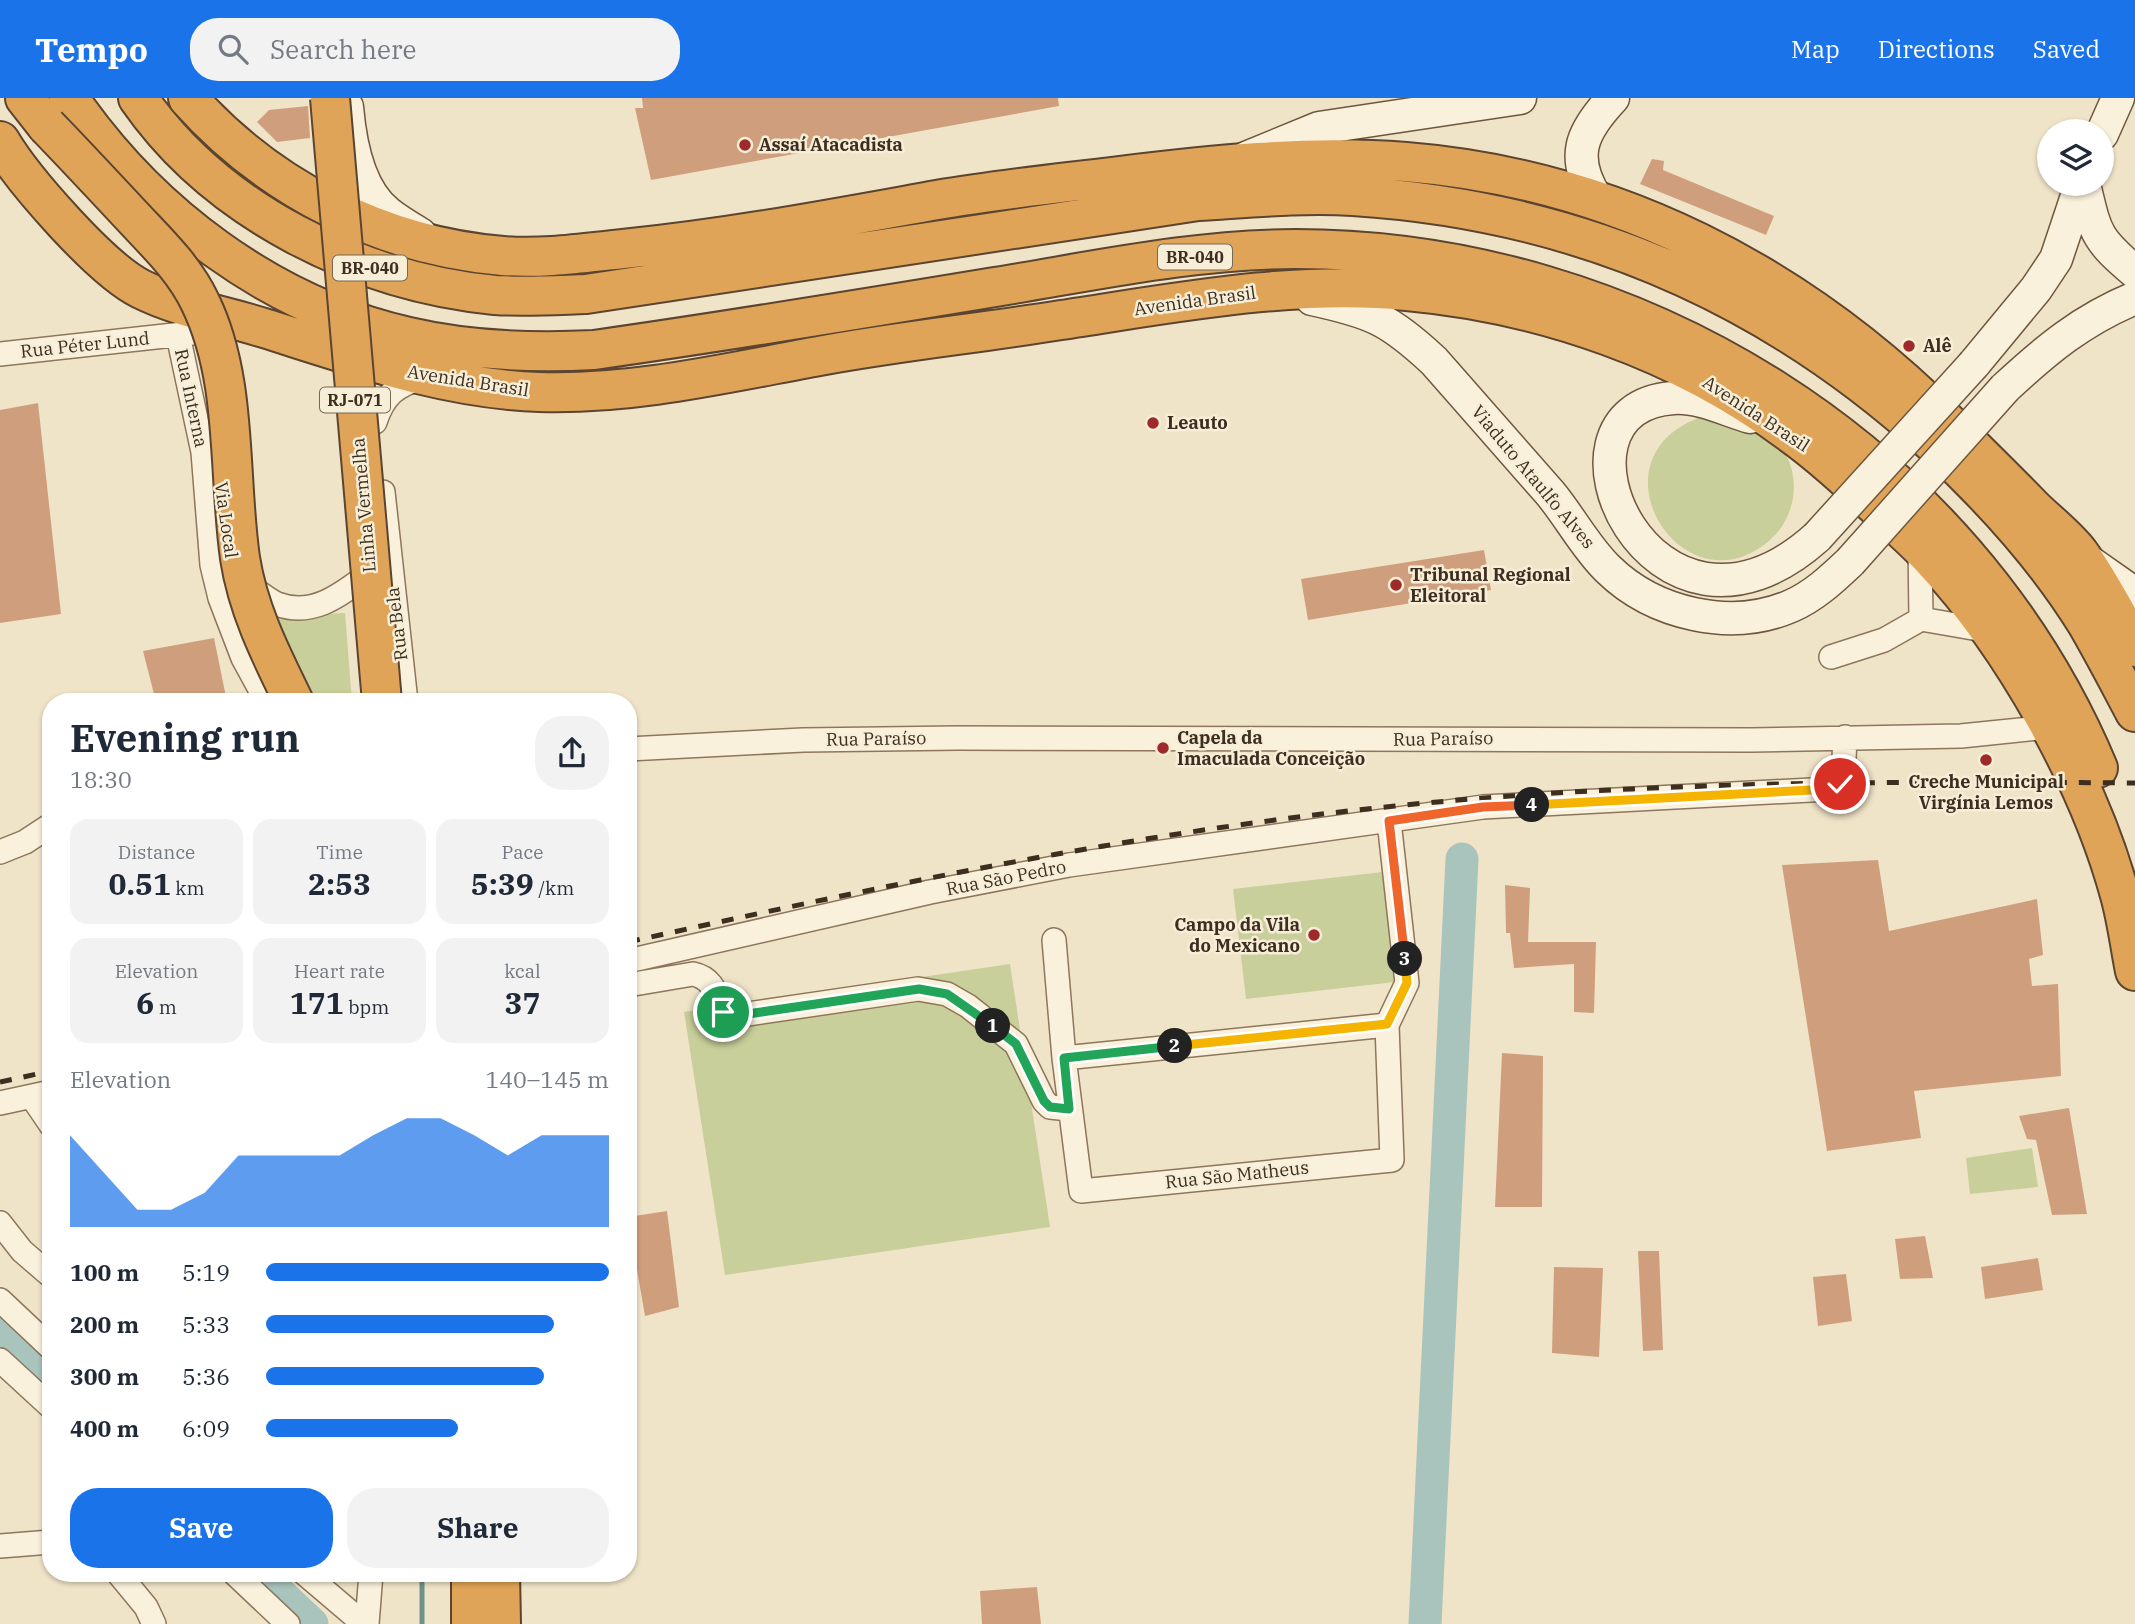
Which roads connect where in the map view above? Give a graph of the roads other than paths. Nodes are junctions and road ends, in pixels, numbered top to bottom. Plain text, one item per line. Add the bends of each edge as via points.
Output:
1 (138, 98) edge
2 (188, 98) edge
3 (315, 98) edge
4 (330, 98) edge
5 (346, 98) edge
6 (1520, 98) edge
7 (1613, 98) edge
8 (2106, 98) edge
9 (2118, 98) edge
10 (47, 107) edge
11 (2104, 119) edge
12 (2108, 119) edge
13 (0, 141) edge
14 (1254, 161) junction
15 (2079, 196) edge
16 (2086, 196) edge
17 (1596, 198) junction
18 (439, 247) junction
19 (2135, 272) edge
20 (1276, 291) junction
21 (2135, 298) edge
22 (253, 325) junction
23 (188, 333) junction
24 (326, 348) junction
25 (484, 349) junction
26 (853, 350) junction
27 (0, 354) edge
28 (427, 376) junction
29 (1860, 380) junction
30 (375, 422) junction
31 (1786, 429) junction
32 (1616, 504) junction
33 (1570, 517) junction
34 (1920, 546) junction
35 (2078, 552) junction
36 (389, 558) junction
37 (212, 565) junction
38 (234, 575) junction
39 (2135, 594) edge
40 (1921, 618) junction
41 (1990, 631) junction
42 (2135, 647) edge
43 (1831, 657) dead end
44 (262, 693) edge
45 (278, 693) edge
46 (290, 693) edge
47 (364, 693) edge
48 (381, 693) edge
49 (405, 693) edge
50 (2135, 712) edge
51 (2048, 727) junction
52 (1845, 737) junction
53 (637, 749) edge
54 (1389, 821) junction
55 (42, 831) edge
56 (0, 852) edge
57 (2135, 867) edge
58 (1054, 940) dead end
59 (637, 959) edge
60 (2135, 971) edge
61 (637, 983) edge
62 (1387, 1024) junction
63 (1064, 1058) junction
64 (41, 1094) edge
65 (0, 1103) edge
66 (1069, 1109) junction
67 (0, 1223) edge
68 (42, 1268) edge
69 (0, 1300) edge
70 (42, 1340) edge
71 (0, 1360) edge
72 (42, 1399) edge
73 (42, 1543) edge
74 (0, 1546) edge
75 (126, 1582) edge
76 (244, 1582) edge
77 (315, 1582) edge
78 (370, 1582) edge
79 (461, 1582) edge
80 (471, 1582) edge
81 (500, 1582) edge
82 (154, 1624) edge
83 (288, 1624) edge
84 (366, 1624) edge
85 (461, 1624) edge
86 (471, 1624) edge
87 (501, 1624) edge

1 - 29 highway, BR-040 via 202,168 267,217 380,272 451,289 496,295 586,294 1198,201 1353,196 1447,206 1531,222 1634,254 1753,310
2 - 18 highway via 238,147 323,204 368,225
3 - 47 highway, Linha Vermelha / RJ-071
4 - 48 highway, Linha Vermelha / RJ-071, bridge
5 - 18 main road via 350,137 365,181 386,212
6 - 14 main road via 1319,128
7 - 17 main road via 1585,135 1581,154 1580,167
8 - 11 main road
9 - 12 main road
10 - 25 highway, Avenida Brasil / BR-040 via 242,267 366,325
10 - 46 highway, bridge via 193,288 209,321 221,360 243,572 258,629
13 - 22 highway, Avenida Brasil via 46,201 127,281 164,299
14 - 17 highway via 1342,159 1463,168
14 - 18 highway via 940,199 823,223 670,244 523,257
14 - 29 highway via 1484,188 1602,220 1656,242 1748,295
15 - 32 main road, bridge via 2056,259 2036,289 1974,364 1792,559 1764,573 1732,579 1704,578 1674,569 1648,551
16 - 19 main road via 2102,243
17 - 35 highway via 1690,236 1755,272 1848,335 1900,375
20 - 26 highway, Avenida Brasil
20 - 31 highway, Avenida Brasil via 1402,290 1480,300 1534,313 1657,356 1712,383
20 - 33 main road, Viaduto Ataulfo Alves via 1359,309 1395,328 1434,361
21 - 33 main road, Viaduto Ataulfo Alves, bridge via 2088,320 2054,343 2005,388 1850,562 1825,586 1782,609 1722,618 1665,606 1607,569
22 - 23 street, Rua Péter Lund
22 - 24 highway, Avenida Brasil
23 - 27 street, Rua Péter Lund
23 - 37 street, Rua Interna
23 - 38 street, Via Local via 210,361
24 - 28 highway, Avenida Brasil
24 - 30 street, Rua Bela via 359,383
25 - 26 highway via 612,367 834,340
25 - 57 highway, Avenida Brasil / BR-040 via 594,350 1240,252 1293,249 1415,256 1534,280 1643,319 1725,358 1843,436 1934,520 2006,607 2069,708 2099,771
26 - 28 highway, Avenida Brasil via 613,392 534,392
28 - 30 street via 387,394
29 - 50 highway, BR-040 via 1955,463 2029,545 2085,621
30 - 36 street, Rua Bela
31 - 32 main road via 1696,400 1655,400 1623,424 1614,442 1609,458
31 - 34 highway, Avenida Brasil
32 - 33 main road
34 - 40 street
34 - 41 highway, Avenida Brasil
35 - 39 main road
35 - 42 highway
36 - 38 street via 331,601 303,609 276,604
36 - 49 street, Rua Bela
37 - 38 street via 223,566
37 - 44 street, Rua Interna via 243,658
38 - 45 street, Via Local via 248,630
40 - 41 street
40 - 43 street via 1884,640
41 - 51 highway, Avenida Brasil
51 - 52 street, Rua Paraíso via 1961,736
51 - 60 highway, Avenida Brasil via 2073,772 2120,893
52 - 53 street, Rua Paraíso via 958,738
52 - 54 street, Rua São Pedro via 1843,779 1830,789 1483,807
54 - 59 street, Rua São Pedro via 1069,865
54 - 62 street via 1407,983
55 - 56 street
58 - 63 street
61 - 66 street via 702,976 711,982 723,1012 734,1016 919,989 947,994 1016,1044 1050,1107
62 - 63 street
62 - 66 street, Rua São Matheus via 1392,1160 1081,1191
63 - 66 street
64 - 65 street
67 - 68 street
69 - 70 street
71 - 72 street
73 - 74 street
75 - 82 street
76 - 83 street
77 - 84 street
78 - 84 street
79 - 85 street
80 - 86 highway
81 - 87 highway

